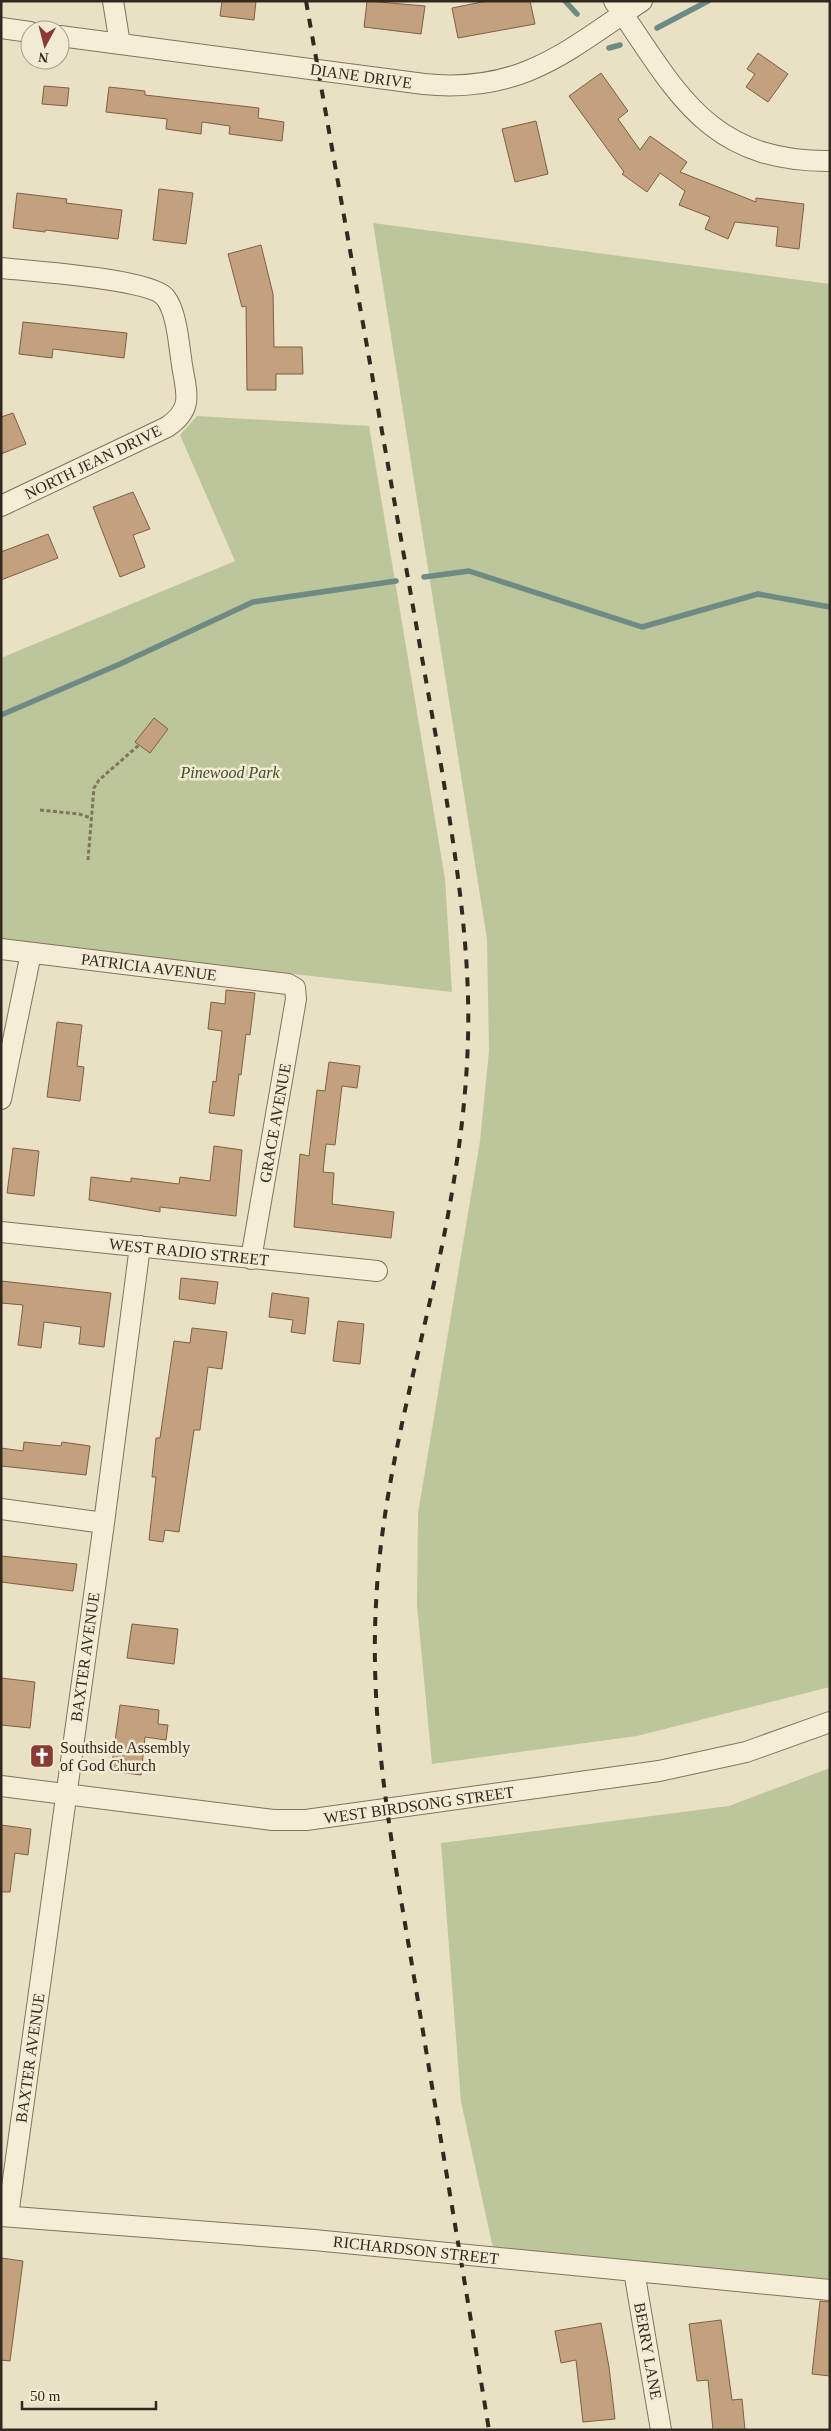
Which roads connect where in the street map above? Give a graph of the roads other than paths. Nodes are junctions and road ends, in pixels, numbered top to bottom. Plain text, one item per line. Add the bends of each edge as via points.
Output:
1 (113, 1) edge
2 (642, 1) edge
3 (618, 8) edge
4 (1, 28) edge
5 (20, 31) edge
6 (70, 37) edge
7 (120, 44) junction
8 (830, 161) edge
9 (1, 268) edge
10 (1, 506) edge
11 (1, 949) edge
12 (31, 953) junction
13 (295, 988) joint
14 (1, 1099) edge
15 (1, 1232) edge
16 (140, 1246) junction
17 (251, 1259) junction
18 (377, 1271) dead end
19 (1, 1510) edge
20 (104, 1522) junction
21 (830, 1722) edge
22 (1, 1786) edge
23 (66, 1794) junction
24 (4, 2216) edge
25 (634, 2271) junction
26 (830, 2290) edge
27 (661, 2430) edge

1 - 7 street
2 - 3 street, DIANE DRIVE
3 - 7 street, DIANE DRIVE via 562,56 544,66 513,77 460,86
3 - 8 street via 675,91 708,124 741,144 767,154
4 - 5 street
6 - 7 street, DIANE DRIVE
9 - 10 street, NORTH JEAN DRIVE via 136,284 153,289 163,296 173,315 186,386 182,415 155,433
11 - 12 street, PATRICIA AVENUE
12 - 13 street, PATRICIA AVENUE via 288,984
12 - 14 street
13 - 17 street, GRACE AVENUE via 296,999
15 - 16 street, WEST RADIO STREET
16 - 17 street, WEST RADIO STREET
16 - 20 street, BAXTER AVENUE
17 - 18 street, WEST RADIO STREET
19 - 20 street
20 - 23 street, BAXTER AVENUE
21 - 23 street, WEST BIRDSONG STREET via 746,1752 659,1771 312,1819 273,1820
22 - 23 street, WEST BIRDSONG STREET
23 - 24 street, BAXTER AVENUE
24 - 25 street, RICHARDSON STREET via 314,2240
25 - 26 street, RICHARDSON STREET
25 - 27 street, BERRY LANE

